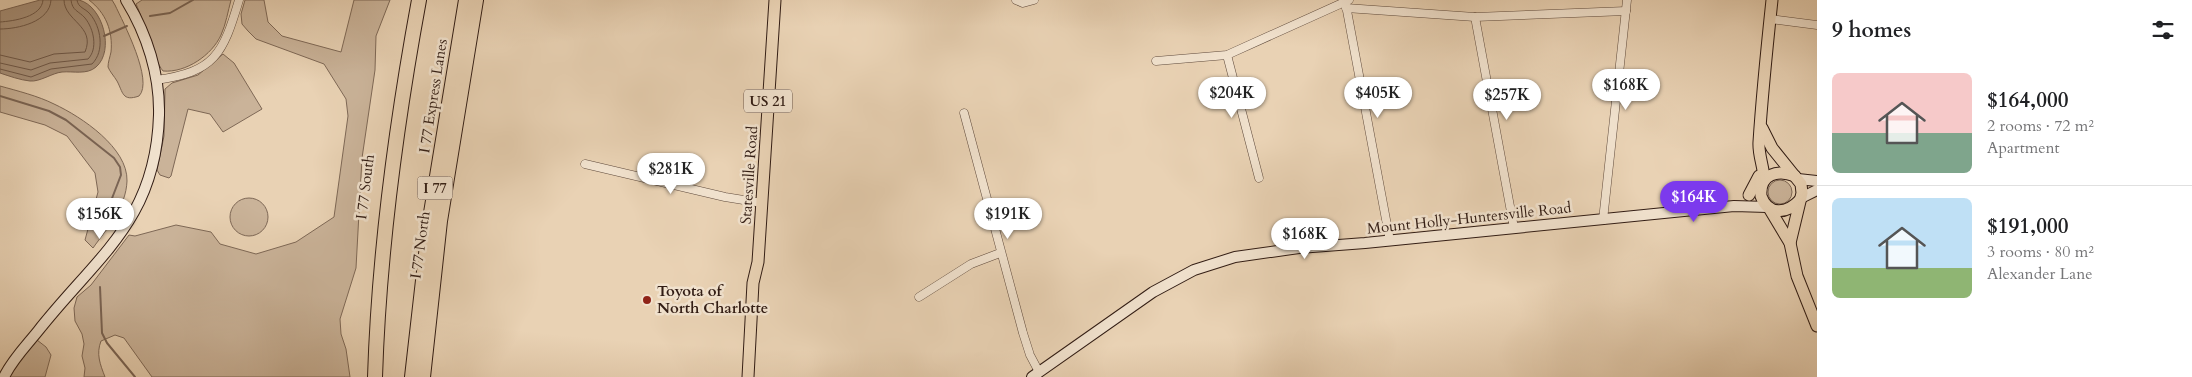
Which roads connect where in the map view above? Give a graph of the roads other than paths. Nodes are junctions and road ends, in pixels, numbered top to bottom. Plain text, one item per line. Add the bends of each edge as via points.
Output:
1 (126, 0) edge
2 (239, 0) edge
3 (466, 0) edge
4 (476, 0) edge
5 (775, 0) edge
6 (1016, 0) edge
7 (1034, 0) edge
8 (1627, 0) edge
9 (1772, 0) edge
10 (413, 1) edge
11 (1347, 3) edge
12 (1626, 11) junction
13 (1475, 17) junction
14 (1770, 18) junction
15 (1817, 25) edge
16 (1227, 55) junction
17 (1156, 61) dead end
18 (156, 80) junction
19 (964, 113) dead end
20 (1762, 128) junction
21 (1761, 162) junction
22 (585, 164) dead end
23 (1259, 178) dead end
24 (1797, 178) junction
25 (1817, 181) edge
26 (1762, 184) junction
27 (1817, 190) edge
28 (1749, 196) junction
29 (1800, 199) junction
30 (762, 202) junction
31 (1734, 206) junction
32 (1768, 208) junction
33 (1603, 220) junction
34 (1514, 228) junction
35 (1390, 240) junction
36 (1790, 243) junction
37 (1000, 253) junction
38 (758, 262) junction
39 (919, 297) dead end
40 (1817, 326) edge
41 (1035, 375) edge
42 (4, 377) edge
43 (367, 377) edge
44 (375, 377) edge
45 (412, 377) edge
46 (423, 377) edge
47 (748, 377) edge
48 (754, 377) edge

1 - 18 main road via 145,38
2 - 18 street via 228,36 215,57 192,72
3 - 45 highway, I 77 Express Lanes / I 77 via 430,219
4 - 46 highway, I 77 North / I 77 via 440,220
5 - 30 main road, Statesville Road / US 21
6 - 7 street
8 - 12 street
9 - 14 main road
10 - 43 highway, I 77 South via 382,177
10 - 44 highway, I 77 Express Lanes via 390,178
11 - 13 street
11 - 16 street
11 - 35 street
12 - 13 street
12 - 33 street
13 - 34 street
14 - 15 street
14 - 20 main road via 1761,106
16 - 17 street
16 - 23 street
18 - 42 main road via 159,110 154,160 134,215 42,325
19 - 37 street
20 - 21 main road via 1759,143
20 - 24 main road via 1772,148
21 - 26 main road via 1764,166
21 - 28 main road
22 - 30 street via 725,197
24 - 25 main road
24 - 26 main road via 1780,172 1772,174
24 - 29 main road via 1802,189
26 - 28 main road, Mount Holly-Huntersville Road
26 - 32 main road via 1762,200
27 - 29 main road
28 - 31 main road, Mount Holly-Huntersville Road
29 - 32 main road via 1784,211
29 - 36 main road
30 - 38 main road, Statesville Road / US 21
31 - 32 main road, Mount Holly-Huntersville Road
31 - 33 main road, Mount Holly-Huntersville Road
32 - 36 main road
33 - 34 main road, Mount Holly-Huntersville Road
34 - 35 main road, Mount Holly-Huntersville Road
35 - 41 main road, Mount Holly-Huntersville Road via 1254,253 1205,266 1153,292
36 - 40 main road via 1797,276
37 - 39 street via 971,264
37 - 41 street
38 - 47 main road, Statesville Road / US 21
38 - 48 main road, Statesville Road / US 21 via 760,283

